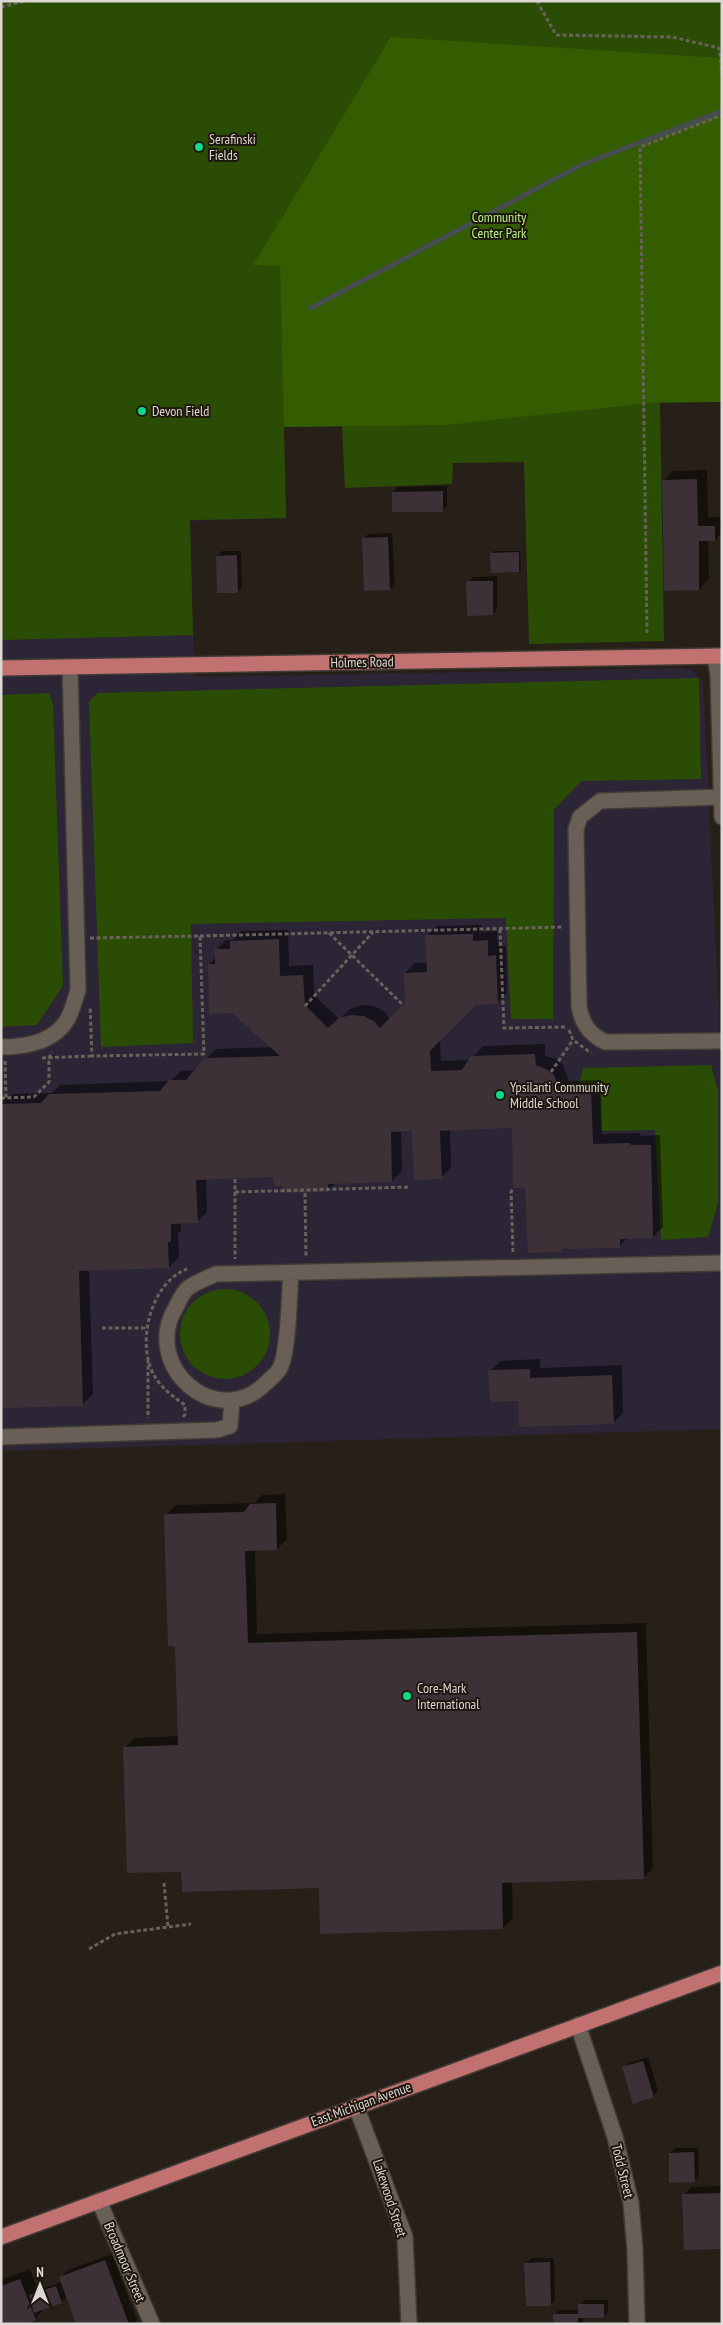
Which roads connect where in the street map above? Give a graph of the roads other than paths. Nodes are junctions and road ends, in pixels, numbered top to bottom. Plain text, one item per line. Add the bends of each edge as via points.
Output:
1 (718, 656) edge
2 (70, 667) junction
3 (1, 668) edge
4 (721, 797) edge
5 (722, 817) edge
6 (722, 1041) edge
7 (2, 1055) edge
8 (722, 1262) edge
9 (291, 1273) junction
10 (232, 1401) junction
11 (1, 1437) edge
12 (722, 1973) edge
13 (578, 2025) junction
14 (356, 2106) junction
15 (99, 2201) junction
16 (1, 2237) edge
17 (152, 2324) edge
18 (409, 2324) edge
19 (638, 2324) edge

1 - 2 main road, Holmes Road
1 - 4 street
2 - 3 main road, Holmes Road
2 - 7 street via 78,990 67,1020 49,1038
4 - 5 street
4 - 6 street via 600,801 580,817 576,829 579,1005 585,1027 605,1042
8 - 9 street
9 - 10 street via 286,1340 280,1368 259,1390
9 - 10 street via 216,1274 187,1288 168,1319 167,1353 176,1374 199,1394
10 - 11 street via 230,1426 217,1430
12 - 13 main road, East Michigan Avenue
13 - 14 main road, East Michigan Avenue
13 - 19 street, Todd Street via 615,2137 631,2203
14 - 15 main road, East Michigan Avenue
14 - 18 street, Lakewood Street via 405,2238
15 - 16 main road, East Michigan Avenue
15 - 17 street, Broadmoor Street

